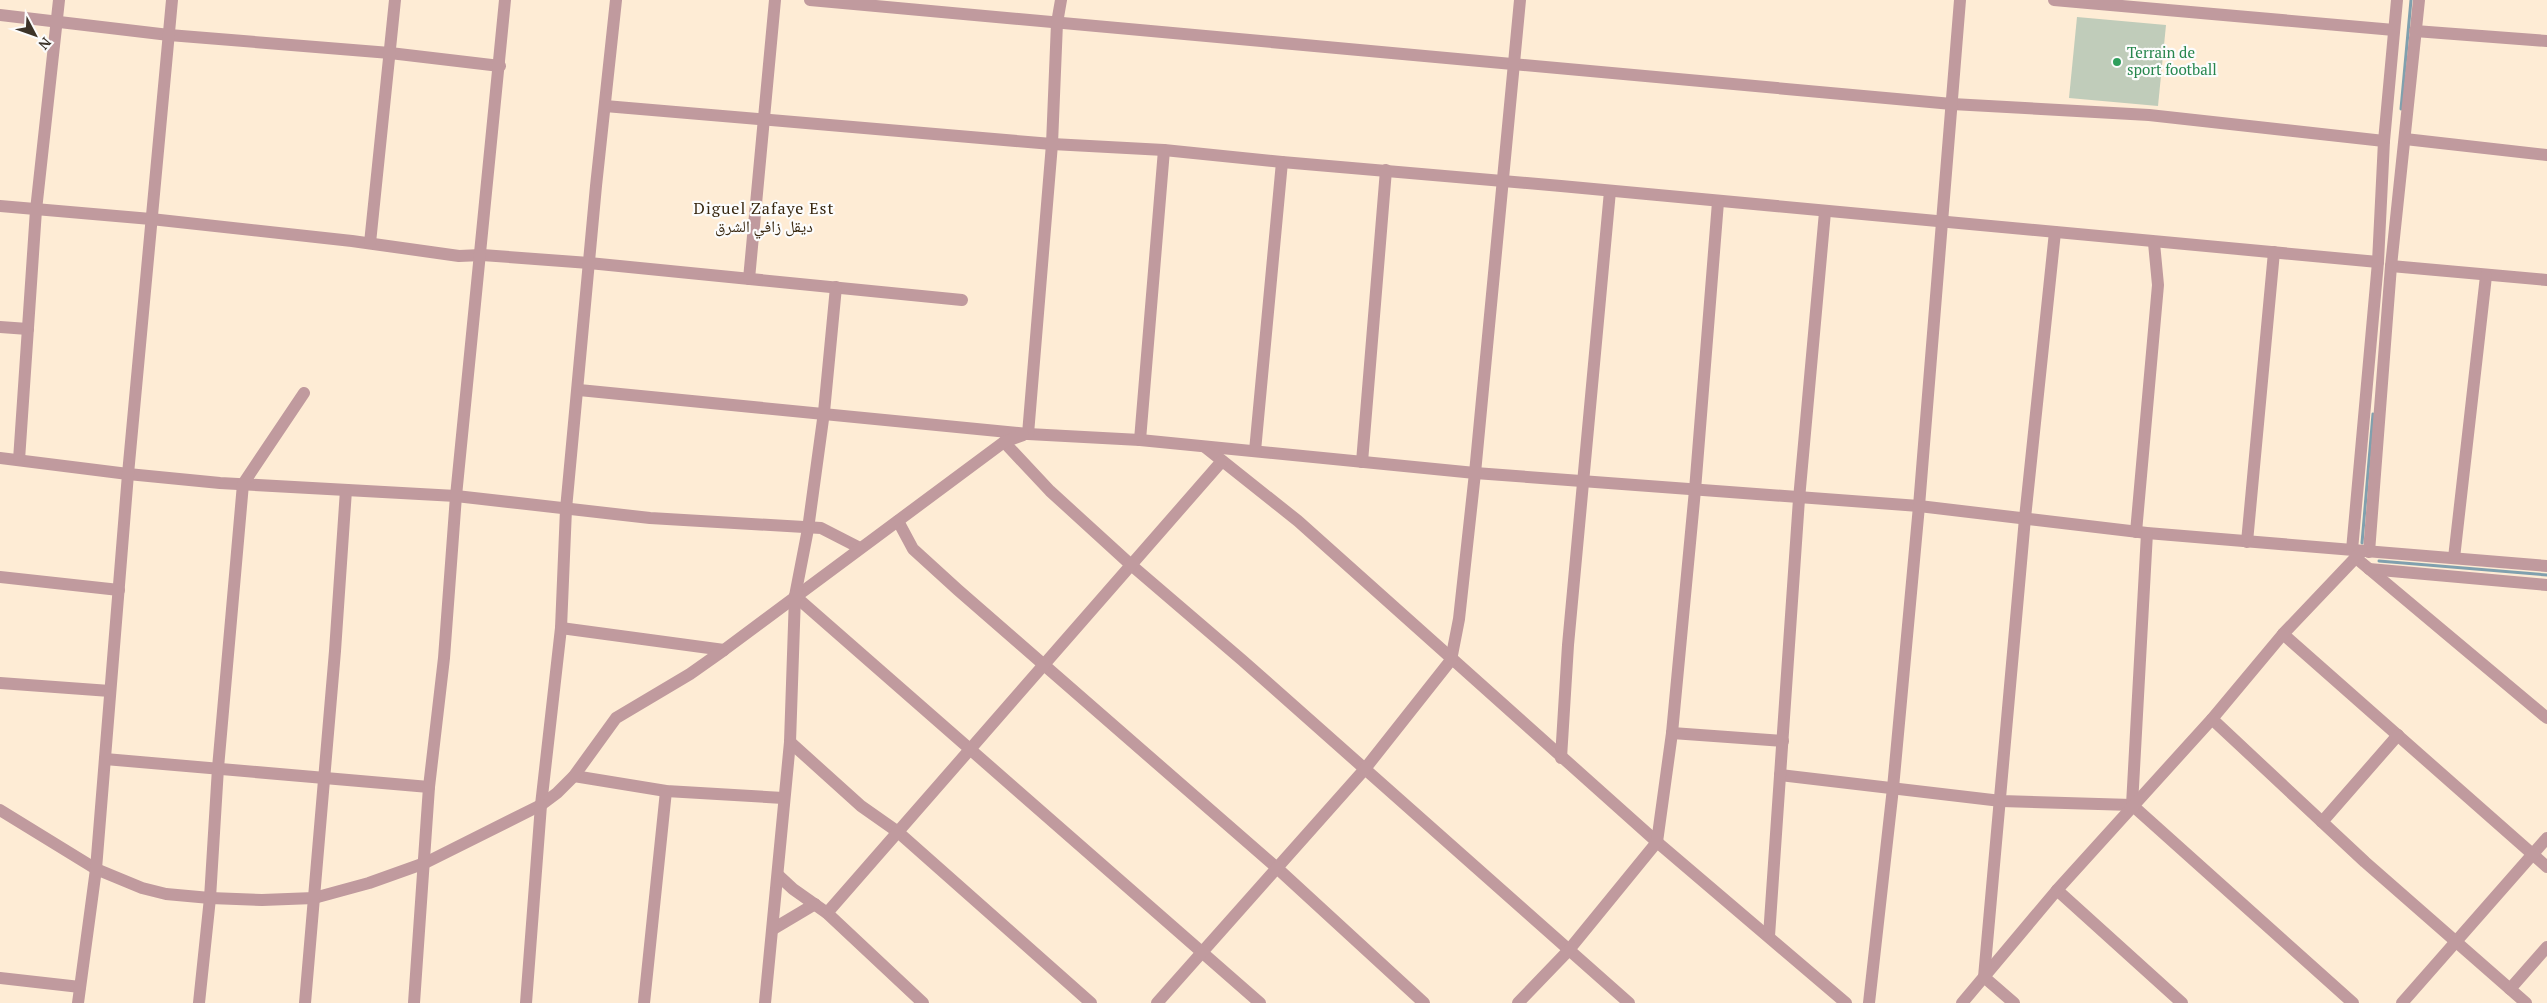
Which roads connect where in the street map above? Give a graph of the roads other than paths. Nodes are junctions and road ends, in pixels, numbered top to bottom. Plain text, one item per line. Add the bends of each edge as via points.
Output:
1 (59, 0) edge
2 (172, 0) edge
3 (395, 0) edge
4 (506, 0) edge
5 (616, 0) edge
6 (775, 0) edge
7 (810, 0) edge
8 (1061, 0) edge
9 (1520, 0) edge
10 (1960, 0) edge
11 (2054, 0) edge
12 (2397, 0) edge
13 (2419, 0) edge
14 (0, 15) edge
15 (57, 20) junction
16 (1058, 23) junction
17 (2394, 30) junction
18 (2415, 31) junction
19 (169, 35) junction
20 (2547, 41) edge
21 (390, 53) junction
22 (1513, 64) junction
23 (500, 66) junction
24 (1952, 104) junction
25 (605, 106) junction
26 (764, 121) junction
27 (2405, 139) junction
28 (2384, 141) junction
29 (1052, 144) junction
30 (1164, 150) junction
31 (2547, 155) edge
32 (1282, 162) junction
33 (1386, 170) junction
34 (1502, 182) junction
35 (1610, 191) junction
36 (1718, 202) junction
37 (0, 206) edge
38 (36, 210) junction
39 (1825, 212) junction
40 (152, 219) junction
41 (1943, 223) junction
42 (2055, 232) junction
43 (370, 243) junction
44 (2154, 243) junction
45 (2274, 252) junction
46 (482, 255) junction
47 (2378, 262) junction
48 (589, 263) junction
49 (2391, 266) junction
50 (2486, 276) junction
51 (750, 279) junction
52 (2547, 280) edge
53 (836, 287) junction
54 (962, 300) dead end
55 (0, 327) edge
56 (28, 329) junction
57 (579, 390) junction
58 (304, 393) dead end
59 (824, 412) junction
60 (1028, 434) junction
61 (1140, 440) junction
62 (1004, 442) junction
63 (1205, 447) junction
64 (1256, 451) junction
65 (0, 458) edge
66 (19, 460) junction
67 (1222, 461) junction
68 (1362, 462) junction
69 (1475, 473) junction
70 (128, 474) junction
71 (1583, 481) junction
72 (243, 484) junction
73 (346, 490) junction
74 (1695, 490) junction
75 (456, 496) junction
76 (1799, 499) junction
77 (1919, 506) junction
78 (566, 509) junction
79 (2025, 518) junction
80 (898, 521) junction
81 (808, 529) junction
82 (2141, 532) junction
83 (2246, 542) junction
84 (860, 548) junction
85 (2360, 553) junction
86 (2454, 558) junction
87 (1130, 564) junction
88 (2547, 566) edge
89 (2369, 569) junction
90 (0, 577) edge
91 (2547, 585) edge
92 (119, 590) junction
93 (795, 596) junction
94 (561, 628) junction
95 (2283, 634) junction
96 (724, 650) junction
97 (1451, 660) junction
98 (1043, 666) junction
99 (0, 683) edge
100 (110, 691) junction
101 (2547, 718) edge
102 (2212, 719) junction
103 (1672, 733) junction
104 (2398, 735) junction
105 (1783, 741) junction
106 (790, 742) junction
107 (972, 749) junction
108 (1560, 758) junction
109 (104, 760) junction
110 (218, 768) junction
111 (1364, 770) junction
112 (1780, 775) junction
113 (323, 776) junction
114 (574, 776) junction
115 (429, 787) junction
116 (1893, 788) junction
117 (666, 791) junction
118 (783, 798) junction
119 (2001, 801) junction
120 (541, 805) junction
121 (2132, 805) junction
122 (0, 810) edge
123 (2322, 822) junction
124 (898, 832) junction
125 (2547, 838) edge
126 (1657, 842) junction
127 (2532, 854) junction
128 (424, 863) junction
129 (2547, 867) edge
130 (1276, 868) junction
131 (96, 869) junction
132 (779, 876) junction
133 (2056, 890) junction
134 (210, 898) junction
135 (314, 898) junction
136 (815, 904) junction
137 (827, 913) junction
138 (773, 929) junction
139 (1769, 936) junction
140 (2455, 940) junction
141 (2547, 948) edge
142 (1568, 951) junction
143 (1202, 953) junction
144 (1984, 977) junction
145 (0, 978) edge
146 (80, 986) junction
147 (2510, 989) junction
148 (78, 1003) edge
149 (199, 1003) edge
150 (305, 1003) edge
151 (414, 1003) edge
152 (526, 1003) edge
153 (644, 1003) edge
154 (765, 1003) edge
155 (923, 1003) edge
156 (1091, 1003) edge
157 (1157, 1003) edge
158 (1260, 1003) edge
159 (1424, 1003) edge
160 (1518, 1003) edge
161 (1629, 1003) edge
162 (1846, 1003) edge
163 (1869, 1003) edge
164 (1962, 1003) edge
165 (2014, 1003) edge
166 (2182, 1003) edge
167 (2352, 1003) edge
168 (2402, 1003) edge
169 (2526, 1003) edge

1 - 15 street
2 - 19 street
3 - 21 street
4 - 23 street
5 - 25 street
6 - 26 street
7 - 16 street
8 - 16 street
9 - 22 street
10 - 24 street
11 - 17 street
12 - 17 street
13 - 18 street
14 - 15 street
15 - 19 street
15 - 38 street
16 - 22 street
16 - 29 street
17 - 28 street
18 - 20 street
18 - 27 street
19 - 21 street
19 - 40 street
21 - 23 street
21 - 43 street
22 - 24 street
22 - 34 street
23 - 46 street
24 - 28 street via 2140,114
24 - 41 street
25 - 26 street
25 - 48 street
26 - 29 street
26 - 51 street
27 - 31 street
27 - 49 street
28 - 47 street
29 - 30 street
29 - 60 street
30 - 32 street
30 - 61 street
32 - 33 street
32 - 64 street
33 - 34 street
33 - 68 street
34 - 35 street
34 - 69 street
35 - 36 street
35 - 71 street
36 - 39 street
36 - 74 street
37 - 38 street
38 - 40 street
38 - 56 street
39 - 41 street
39 - 76 street
40 - 43 street
40 - 70 street
41 - 42 street
41 - 77 street
42 - 44 street
42 - 79 street
43 - 46 street via 459,256
44 - 45 street
44 - 82 street via 2158,285
45 - 47 street
45 - 83 street
46 - 48 street
46 - 75 street
47 - 85 street
48 - 51 street
48 - 57 street
49 - 50 street
49 - 85 street
50 - 52 street
50 - 86 street
51 - 53 street
53 - 54 street
53 - 59 street
55 - 56 street
56 - 66 street
57 - 59 street
57 - 78 street
58 - 72 street
59 - 60 street
59 - 81 street
60 - 61 street
60 - 62 street
61 - 63 street
62 - 80 street
62 - 87 street via 1050,491
63 - 64 street
63 - 67 street
64 - 68 street
65 - 66 street
66 - 70 street
67 - 87 street
67 - 97 street via 1298,521
68 - 69 street
69 - 71 street
69 - 97 street via 1459,619
70 - 72 street
70 - 92 street
71 - 74 street
71 - 108 street
72 - 73 street
72 - 110 street
73 - 75 street
73 - 113 street
74 - 76 street
74 - 103 street
75 - 78 street
75 - 115 street via 444,658
76 - 77 street
76 - 105 street
77 - 79 street
77 - 116 street
78 - 81 street
78 - 94 street
79 - 82 street
79 - 119 street
80 - 84 street
80 - 98 street via 913,549
81 - 84 street via 821,528
81 - 93 street
82 - 83 street
82 - 121 street
83 - 85 street
84 - 93 street
85 - 86 street
85 - 89 street
85 - 95 street
86 - 88 street
87 - 98 street
87 - 111 street
89 - 91 street
89 - 101 street
90 - 92 street
92 - 100 street
93 - 96 street
93 - 106 street
93 - 107 street
94 - 96 street
94 - 120 street
95 - 102 street
95 - 104 street
96 - 114 street via 616,718
97 - 108 street
97 - 111 street
98 - 107 street
98 - 130 street
99 - 100 street
100 - 109 street
102 - 121 street
102 - 123 street
103 - 105 street
103 - 126 street
104 - 123 street
104 - 127 street
105 - 112 street
106 - 118 street
106 - 124 street via 861,806
107 - 124 street
107 - 143 street
108 - 126 street
109 - 110 street
109 - 131 street
110 - 113 street
110 - 134 street
111 - 130 street
111 - 142 street
112 - 116 street
112 - 139 street
113 - 115 street
113 - 135 street
114 - 117 street
114 - 120 street
115 - 128 street
116 - 119 street
116 - 163 street
117 - 118 street
117 - 153 street
118 - 132 street
119 - 121 street
119 - 144 street
120 - 128 street
120 - 152 street
121 - 133 street
121 - 167 street
122 - 131 street
123 - 140 street
124 - 137 street
124 - 156 street
125 - 127 street
126 - 139 street
126 - 142 street
127 - 129 street
127 - 140 street
128 - 135 street via 369,884
128 - 151 street
130 - 143 street
130 - 159 street
131 - 134 street via 154,892
131 - 146 street
132 - 136 street
132 - 138 street
133 - 144 street
133 - 166 street
134 - 135 street
134 - 149 street
135 - 150 street
136 - 137 street
136 - 138 street
137 - 155 street
138 - 154 street
139 - 162 street
140 - 147 street
140 - 168 street
141 - 147 street
142 - 160 street
142 - 161 street
143 - 157 street
143 - 158 street
144 - 164 street
144 - 165 street
145 - 146 street
146 - 148 street
147 - 169 street

